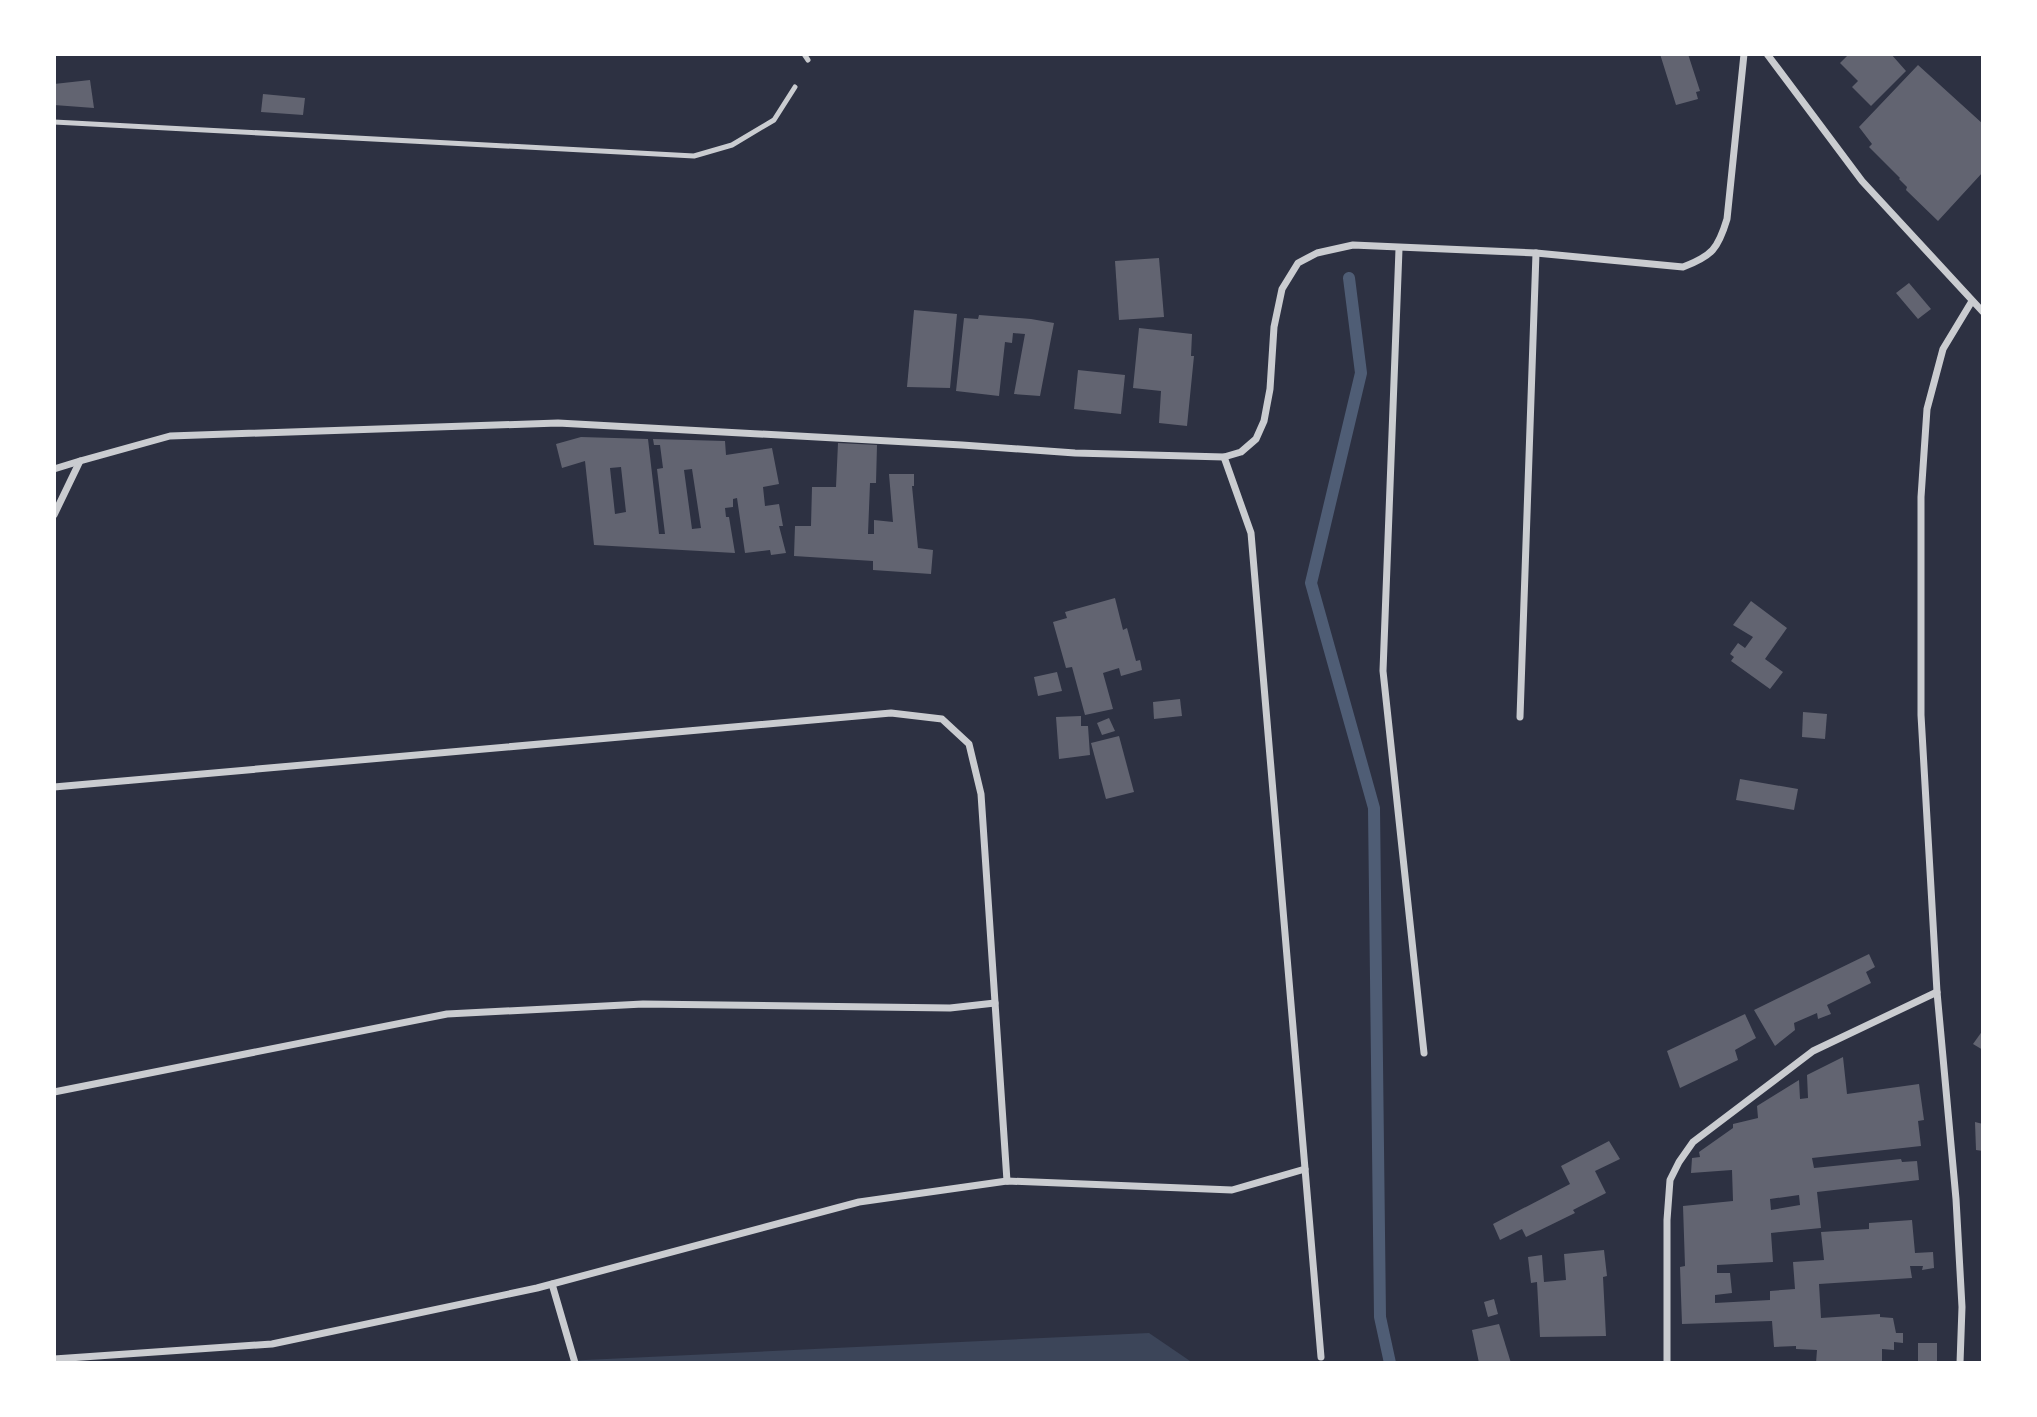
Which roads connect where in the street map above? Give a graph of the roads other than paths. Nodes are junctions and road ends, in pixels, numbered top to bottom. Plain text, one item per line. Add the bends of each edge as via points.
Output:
1 (1744, 54) edge
2 (1767, 54) edge
3 (795, 87) dead end
4 (54, 122) edge
5 (1399, 248) junction
6 (1536, 253) junction
7 (1972, 301) junction
8 (1983, 312) edge
9 (1224, 457) junction
10 (80, 461) junction
11 (54, 469) edge
12 (54, 516) edge
13 (1520, 717) dead end
14 (54, 787) edge
15 (1937, 992) junction
16 (995, 1003) junction
17 (1424, 1054) dead end
18 (54, 1092) edge
19 (1305, 1169) junction
20 (1007, 1181) junction
21 (552, 1284) junction
22 (1321, 1357) dead end
23 (54, 1359) edge
24 (575, 1363) edge
25 (1667, 1363) edge
26 (1960, 1363) edge

1 - 6 street via 1727,219 1721,239 1706,258 1683,267
2 - 7 street via 1862,181
3 - 4 lane via 774,120 732,145 694,156
5 - 6 street
5 - 9 street via 1353,245 1317,253 1298,263 1282,289 1264,421 1256,439 1241,452
5 - 17 street via 1383,671
6 - 13 street
7 - 8 street
7 - 15 street via 1942,349 1927,409 1921,497 1921,715
9 - 10 street via 1088,454 558,423 170,436
9 - 19 street via 1251,533
10 - 11 street
10 - 12 street
14 - 16 street via 891,713 942,719 969,744 981,794
15 - 25 street via 1813,1052 1693,1142 1670,1181
15 - 26 street via 1956,1199
16 - 18 street via 950,1008 643,1004 447,1014
16 - 20 street
19 - 20 street via 1232,1189
19 - 22 street
20 - 21 street via 859,1202
21 - 23 street via 272,1344
21 - 24 street

